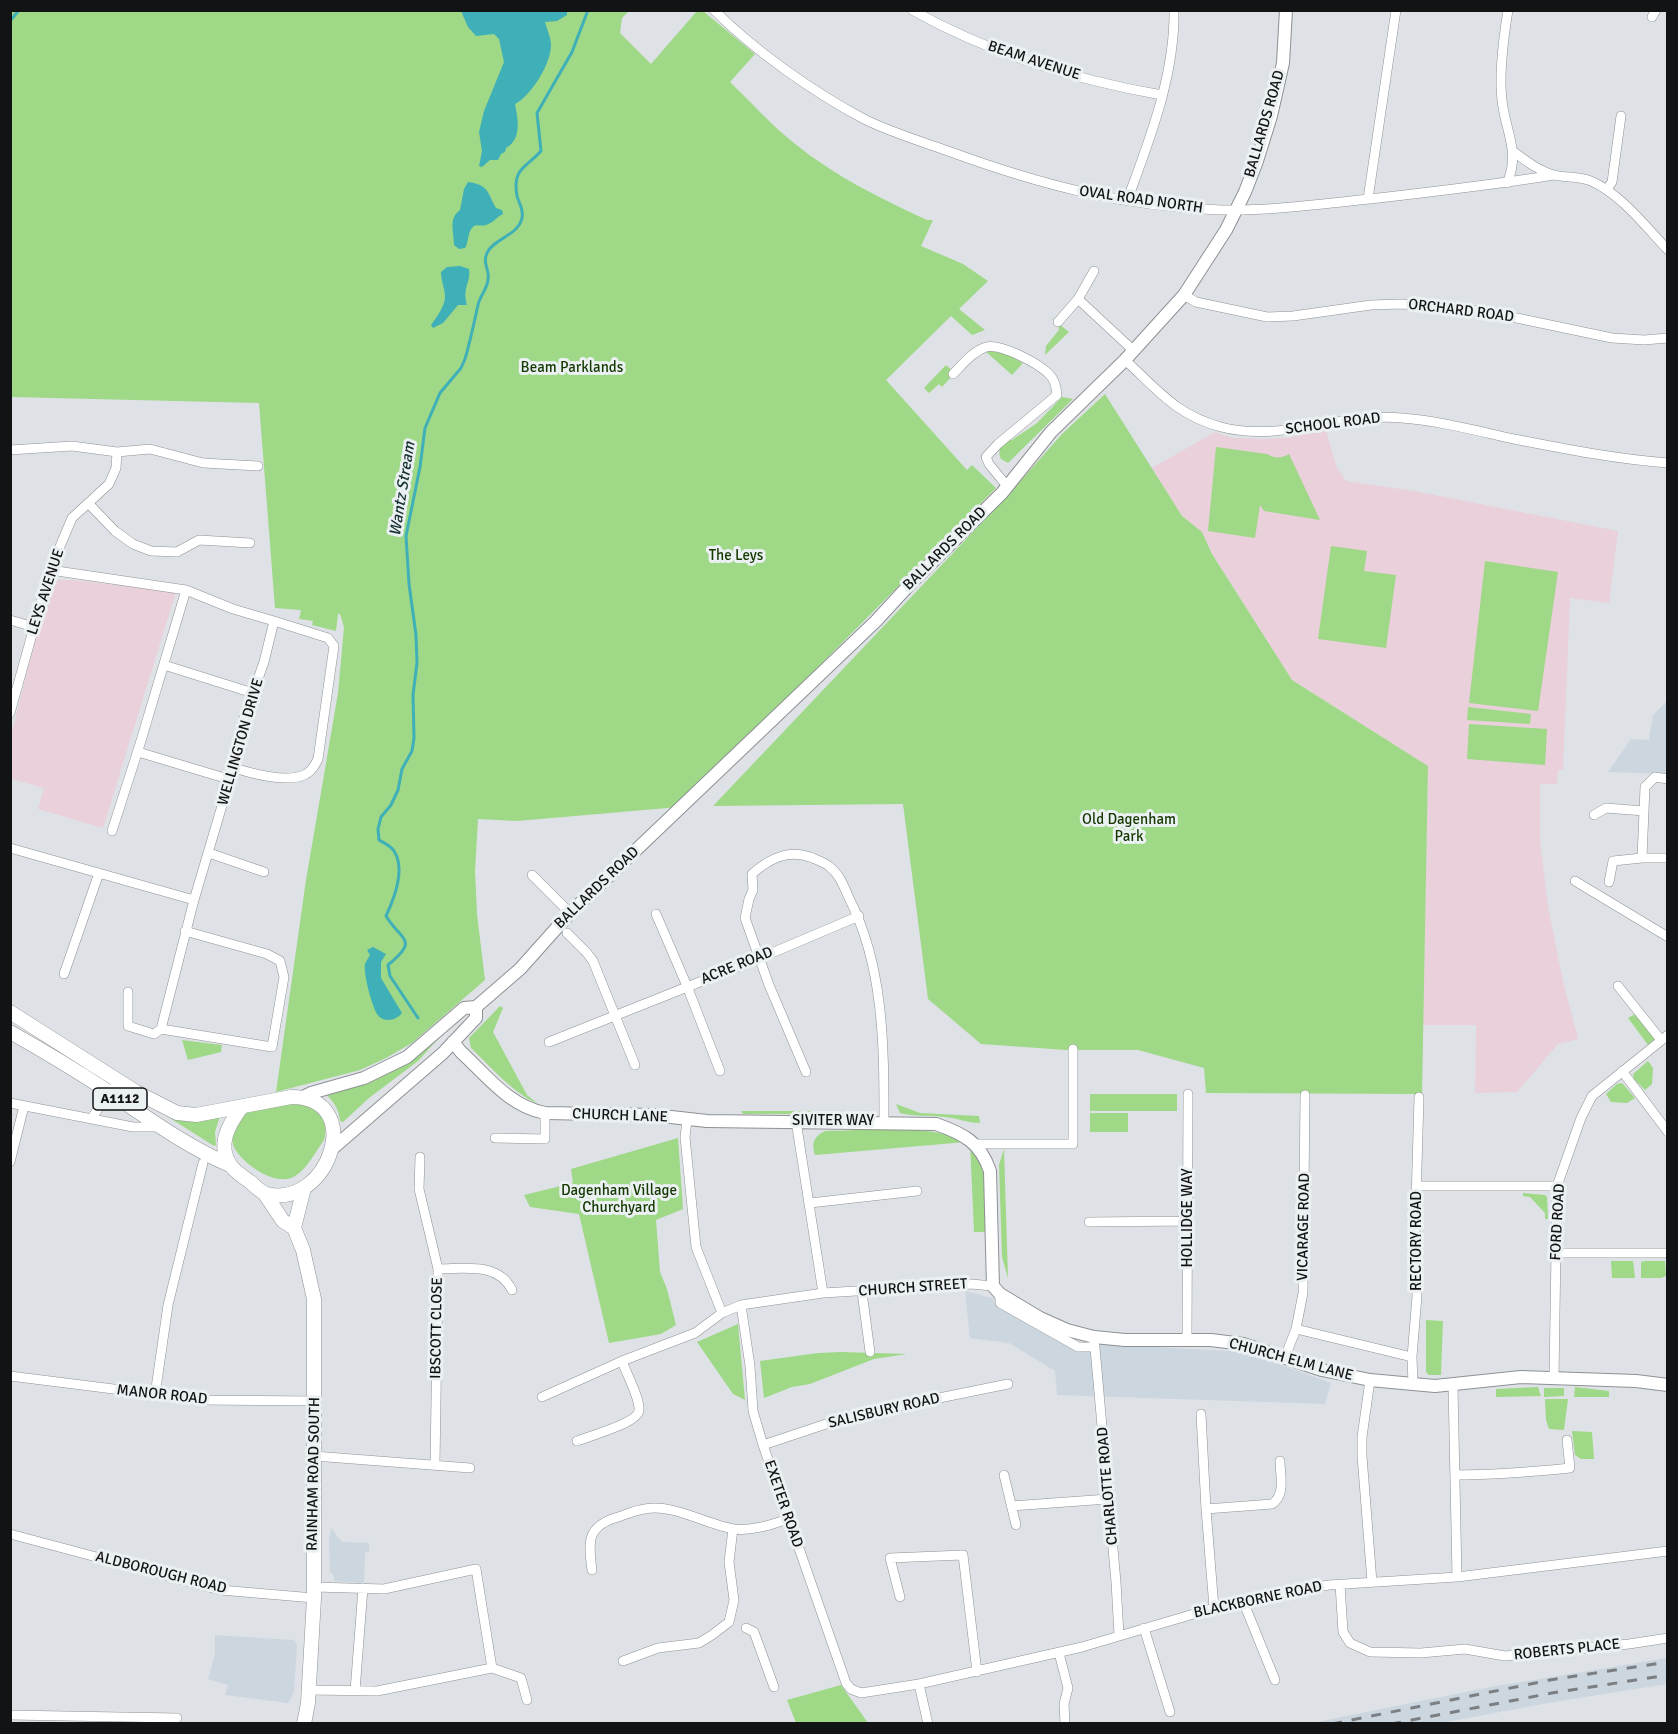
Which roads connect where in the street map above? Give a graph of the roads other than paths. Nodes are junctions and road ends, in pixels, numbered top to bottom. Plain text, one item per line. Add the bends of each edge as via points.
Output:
1 (714, 10) edge
2 (912, 10) edge
3 (1174, 10) edge
4 (1286, 10) edge
5 (1396, 10) edge
6 (1508, 10) edge
7 (1162, 95) junction
8 (1621, 116) dead end
9 (1514, 152) junction
10 (1554, 175) junction
11 (1507, 183) junction
12 (1607, 189) junction
13 (1368, 199) junction
14 (1127, 201) junction
15 (1235, 210) junction
16 (1668, 250) edge
17 (1094, 271) dead end
18 (1184, 295) junction
19 (1078, 299) junction
20 (1058, 322) dead end
21 (1668, 338) edge
22 (1134, 351) junction
23 (1125, 360) junction
24 (954, 374) dead end
25 (10, 450) edge
26 (117, 452) junction
27 (1668, 463) edge
28 (258, 466) dead end
29 (1007, 486) junction
30 (89, 504) junction
31 (250, 543) dead end
32 (50, 570) junction
33 (186, 590) junction
34 (10, 620) edge
35 (274, 621) junction
36 (34, 627) junction
37 (164, 665) junction
38 (10, 672) edge
39 (21, 674) junction
40 (253, 693) junction
41 (10, 713) edge
42 (138, 752) junction
43 (232, 767) junction
44 (228, 778) junction
45 (1668, 779) edge
46 (1644, 811) junction
47 (1594, 815) dead end
48 (112, 831) dead end
49 (10, 848) edge
50 (208, 853) junction
51 (1642, 858) junction
52 (1668, 858) edge
53 (264, 872) dead end
54 (99, 873) junction
55 (532, 875) dead end
56 (1575, 881) dead end
57 (1609, 882) dead end
58 (194, 900) junction
59 (570, 913) junction
60 (656, 914) dead end
61 (859, 916) junction
62 (185, 932) junction
63 (567, 933) dead end
64 (1668, 937) edge
65 (760, 958) junction
66 (64, 974) dead end
67 (687, 986) junction
68 (1618, 986) dead end
69 (128, 992) dead end
70 (476, 1007) junction
71 (10, 1012) edge
72 (615, 1015) junction
73 (161, 1029) junction
74 (10, 1032) edge
75 (1664, 1038) edge
76 (453, 1042) junction
77 (549, 1042) dead end
78 (425, 1043) junction
79 (1073, 1048) dead end
80 (635, 1065) dead end
81 (720, 1071) dead end
82 (1622, 1071) junction
83 (806, 1072) dead end
84 (120, 1082) junction
85 (109, 1092) junction
86 (1188, 1094) dead end
87 (1305, 1095) dead end
88 (303, 1097) junction
89 (1419, 1097) dead end
90 (10, 1103) edge
91 (24, 1106) junction
92 (241, 1108) junction
93 (545, 1113) junction
94 (92, 1118) junction
95 (687, 1119) junction
96 (796, 1121) junction
97 (884, 1122) junction
98 (162, 1127) junction
99 (1668, 1132) edge
100 (495, 1138) dead end
101 (975, 1143) junction
102 (332, 1149) junction
103 (420, 1157) dead end
104 (10, 1162) edge
105 (202, 1163) dead end
106 (230, 1165) junction
107 (1416, 1186) junction
108 (1557, 1186) junction
109 (304, 1188) junction
110 (917, 1191) dead end
111 (265, 1194) junction
112 (810, 1203) junction
113 (1188, 1221) junction
114 (1089, 1222) dead end
115 (294, 1228) junction
116 (1556, 1253) junction
117 (1668, 1253) edge
118 (438, 1269) junction
119 (512, 1290) dead end
120 (996, 1290) junction
121 (862, 1292) junction
122 (823, 1293) junction
123 (741, 1305) junction
124 (722, 1312) junction
125 (1296, 1329) junction
126 (1187, 1341) junction
127 (1094, 1342) junction
128 (870, 1352) dead end
129 (1285, 1357) junction
130 (1412, 1357) junction
131 (622, 1361) junction
132 (10, 1376) edge
133 (1554, 1378) junction
134 (1370, 1380) junction
135 (1008, 1384) dead end
136 (1413, 1385) junction
137 (1453, 1385) junction
138 (1668, 1385) edge
139 (155, 1395) junction
140 (542, 1397) dead end
141 (315, 1401) junction
142 (1201, 1414) dead end
143 (1567, 1440) dead end
144 (577, 1441) dead end
145 (763, 1445) junction
146 (314, 1456) junction
147 (1280, 1461) dead end
148 (435, 1465) junction
149 (470, 1468) dead end
150 (1004, 1475) dead end
151 (1455, 1475) junction
152 (1108, 1499) junction
153 (1011, 1506) junction
154 (1206, 1509) junction
155 (788, 1519) junction
156 (1016, 1525) dead end
157 (733, 1529) junction
158 (10, 1534) edge
159 (1668, 1551) edge
160 (592, 1570) dead end
161 (1456, 1577) junction
162 (1372, 1582) junction
163 (1340, 1584) junction
164 (363, 1588) junction
165 (314, 1592) junction
166 (900, 1597) dead end
167 (1243, 1601) junction
168 (1214, 1608) junction
169 (746, 1628) dead end
170 (1144, 1628) junction
171 (1119, 1635) junction
172 (1668, 1638) edge
173 (1059, 1653) junction
174 (622, 1661) dead end
175 (492, 1668) junction
176 (977, 1672) junction
177 (1275, 1680) dead end
178 (919, 1684) junction
179 (774, 1687) dead end
180 (309, 1690) junction
181 (355, 1690) junction
182 (857, 1692) joint
183 (527, 1700) dead end
184 (1170, 1712) dead end
185 (10, 1715) edge
186 (177, 1718) dead end
187 (126, 1720) edge
188 (304, 1724) edge
189 (928, 1724) edge
190 (1065, 1724) edge

1 - 14 street, OVAL ROAD NORTH via 756,49 865,119 1022,177
2 - 7 street, BEAM AVENUE via 954,32 1032,63
3 - 7 street
4 - 15 main road, BALLARDS ROAD via 1283,63 1271,116 1253,172
5 - 13 street
6 - 9 street via 1502,100
7 - 14 street
8 - 12 street via 1612,182
9 - 10 street
9 - 11 street
10 - 11 street, OVAL ROAD NORTH
10 - 12 street via 1588,180
11 - 13 street, OVAL ROAD NORTH
12 - 16 street
13 - 15 street, OVAL ROAD NORTH
14 - 15 street, OVAL ROAD NORTH
15 - 18 main road, BALLARDS ROAD via 1219,243
17 - 19 street
18 - 21 street, ORCHARD ROAD via 1196,302 1268,317 1412,304 1488,312 1612,338
18 - 22 main road, BALLARDS ROAD
19 - 20 street
19 - 22 street
22 - 23 main road, BALLARDS ROAD
23 - 27 street, SCHOOL ROAD via 1178,409 1227,428 1250,432 1286,430 1362,418 1401,417 1567,449
23 - 29 main road, BALLARDS ROAD via 1051,432
24 - 29 street via 988,346 1029,361 1049,374 1056,385 1057,395 986,457
25 - 26 street via 72,446
26 - 28 street via 150,449 203,463
26 - 30 street, LEYS AVENUE via 109,484
29 - 59 main road, BALLARDS ROAD via 824,672
30 - 31 street via 115,531 151,551 177,552 199,540
30 - 32 street, LEYS AVENUE via 72,518
32 - 33 street
32 - 36 street, LEYS AVENUE
33 - 35 street
33 - 37 street
34 - 36 street
35 - 40 street, WELLINGTON DRIVE
35 - 43 street via 328,638 334,646 318,759 306,774 294,778
36 - 39 street, LEYS AVENUE
37 - 40 street
37 - 42 street
38 - 39 street
39 - 41 street, LEYS AVENUE
40 - 43 street, WELLINGTON DRIVE
42 - 44 street
42 - 48 street
43 - 44 street, WELLINGTON DRIVE
44 - 50 street, WELLINGTON DRIVE
45 - 46 street via 1655,777 1645,787
46 - 47 street via 1606,808
46 - 51 street
49 - 54 street
50 - 53 street
50 - 58 street, WELLINGTON DRIVE
51 - 52 street
51 - 57 street via 1613,861
54 - 58 street
54 - 66 street
55 - 59 street
56 - 64 street
58 - 62 street, WELLINGTON DRIVE
59 - 70 main road, BALLARDS ROAD via 519,969
60 - 67 street
61 - 65 street, ACRE ROAD
61 - 65 street via 832,868 802,854 781,855 752,874 753,890 745,918
61 - 97 street via 878,991
62 - 73 street, WELLINGTON DRIVE
62 - 73 street via 280,961 284,977 272,1047
63 - 72 street via 593,962
65 - 67 street, ACRE ROAD
65 - 83 street
67 - 72 street, ACRE ROAD
67 - 81 street
68 - 75 street
69 - 73 street via 128,1026 154,1034
70 - 76 main road, BALLARDS ROAD via 476,1018
70 - 78 main road, BALLARDS ROAD via 464,1008
71 - 84 main road, A1112
72 - 77 street, ACRE ROAD
72 - 80 street
74 - 85 main road, A1112
75 - 82 street, FORD ROAD
76 - 78 main road
76 - 93 main road, CHURCH LANE via 517,1104
76 - 102 main road, BALLARDS ROAD
78 - 88 main road, BALLARDS ROAD via 384,1070
79 - 101 street, SIVITER WAY via 1073,1144
82 - 99 street
82 - 108 street, FORD ROAD via 1592,1096
84 - 85 street
84 - 92 main road, A1112 via 177,1113 196,1115
85 - 94 street
85 - 98 main road, A1112
86 - 113 street, HOLLIDGE WAY
87 - 125 street, VICARAGE ROAD via 1303,1293
88 - 92 main road, A1112
88 - 102 main road via 331,1117 335,1133
89 - 107 street, RECTORY ROAD
90 - 91 street
91 - 94 street
91 - 104 street
92 - 106 main road via 224,1140
93 - 95 main road, CHURCH LANE
93 - 100 street via 545,1139
94 - 98 street via 133,1127
95 - 96 main road, SIVITER WAY
95 - 124 street, CHURCH LANE via 696,1246
96 - 97 main road, SIVITER WAY
96 - 112 street
97 - 101 main road, SIVITER WAY via 936,1124
98 - 106 main road, A1112
101 - 120 main road via 990,1172
102 - 109 main road via 320,1173
103 - 118 street, IBSCOTT CLOSE via 419,1189
105 - 139 street via 168,1305
106 - 111 main road, A1112
107 - 108 street
107 - 130 street, RECTORY ROAD via 1417,1296
108 - 116 street, FORD ROAD
109 - 111 main road via 291,1194
109 - 115 main road
110 - 112 street
111 - 115 main road, RAINHAM ROAD SOUTH / A1112 via 283,1221
112 - 122 street
113 - 114 street
113 - 126 street, HOLLIDGE WAY
115 - 141 main road, RAINHAM ROAD SOUTH / A1112 via 314,1299
116 - 117 street
116 - 133 street, FORD ROAD
118 - 119 street via 495,1271
118 - 148 street, IBSCOTT CLOSE
120 - 121 street, CHURCH STREET via 971,1284
120 - 127 main road, CHURCH STREET via 1040,1318
121 - 122 street, CHURCH STREET
121 - 128 street
122 - 123 street, CHURCH STREET
123 - 124 street, CHURCH STREET
123 - 145 street, EXETER ROAD via 753,1411
124 - 131 street, CHURCH STREET via 695,1333
125 - 129 street, VICARAGE ROAD
125 - 130 street
126 - 127 main road, CHURCH ELM LANE
126 - 129 main road, CHURCH ELM LANE via 1243,1344
127 - 152 street, CHARLOTTE ROAD
129 - 134 main road, CHURCH ELM LANE
130 - 136 street, RECTORY ROAD
131 - 140 street, CHURCH STREET
131 - 144 street via 638,1415
132 - 139 street, MANOR ROAD
133 - 137 main road, CHURCH ELM LANE via 1510,1378
133 - 138 main road, CHURCH ELM LANE
134 - 136 main road, CHURCH ELM LANE
134 - 162 street via 1362,1447
135 - 145 street, SALISBURY ROAD via 875,1411
136 - 137 main road, CHURCH ELM LANE
137 - 151 street
139 - 141 street, MANOR ROAD via 201,1400
141 - 146 main road, RAINHAM ROAD SOUTH / A1112
142 - 154 street
143 - 151 street via 1569,1468
145 - 155 street, EXETER ROAD
146 - 148 street
146 - 165 main road, RAINHAM ROAD SOUTH / A1112
147 - 154 street via 1280,1496 1272,1504
148 - 149 street
150 - 153 street
151 - 161 street
152 - 153 street
152 - 171 street, CHARLOTTE ROAD
153 - 156 street
154 - 168 street
155 - 157 street via 759,1528
155 - 182 street, EXETER ROAD via 846,1683
157 - 160 street via 646,1508 602,1522 592,1534
157 - 174 street via 729,1562 734,1600 729,1622 699,1643 658,1648
158 - 165 street, ALDBOROUGH ROAD via 220,1590
159 - 161 street, BLACKBORNE ROAD
161 - 162 street, BLACKBORNE ROAD
162 - 163 street, BLACKBORNE ROAD
163 - 167 street, BLACKBORNE ROAD
163 - 172 street, ROBERTS PLACE via 1343,1632 1350,1643 1370,1652 1466,1649 1505,1656
164 - 165 street, ALDBOROUGH ROAD
164 - 175 street, ALDBOROUGH ROAD via 384,1589 476,1569
164 - 181 street
165 - 180 main road, RAINHAM ROAD SOUTH / A1112
166 - 176 street via 890,1558 963,1555
167 - 168 street, BLACKBORNE ROAD
167 - 177 street
168 - 170 street, BLACKBORNE ROAD
169 - 179 street via 754,1632
170 - 171 street, BLACKBORNE ROAD
170 - 184 street
171 - 173 street, BLACKBORNE ROAD
173 - 176 street, BLACKBORNE ROAD
173 - 190 street via 1068,1688
175 - 181 street via 377,1691
175 - 183 street via 521,1678
176 - 178 street, BLACKBORNE ROAD
178 - 182 street, BLACKBORNE ROAD
178 - 189 street
180 - 181 street
180 - 188 main road, RAINHAM ROAD SOUTH / A1112
185 - 187 street
186 - 187 street

